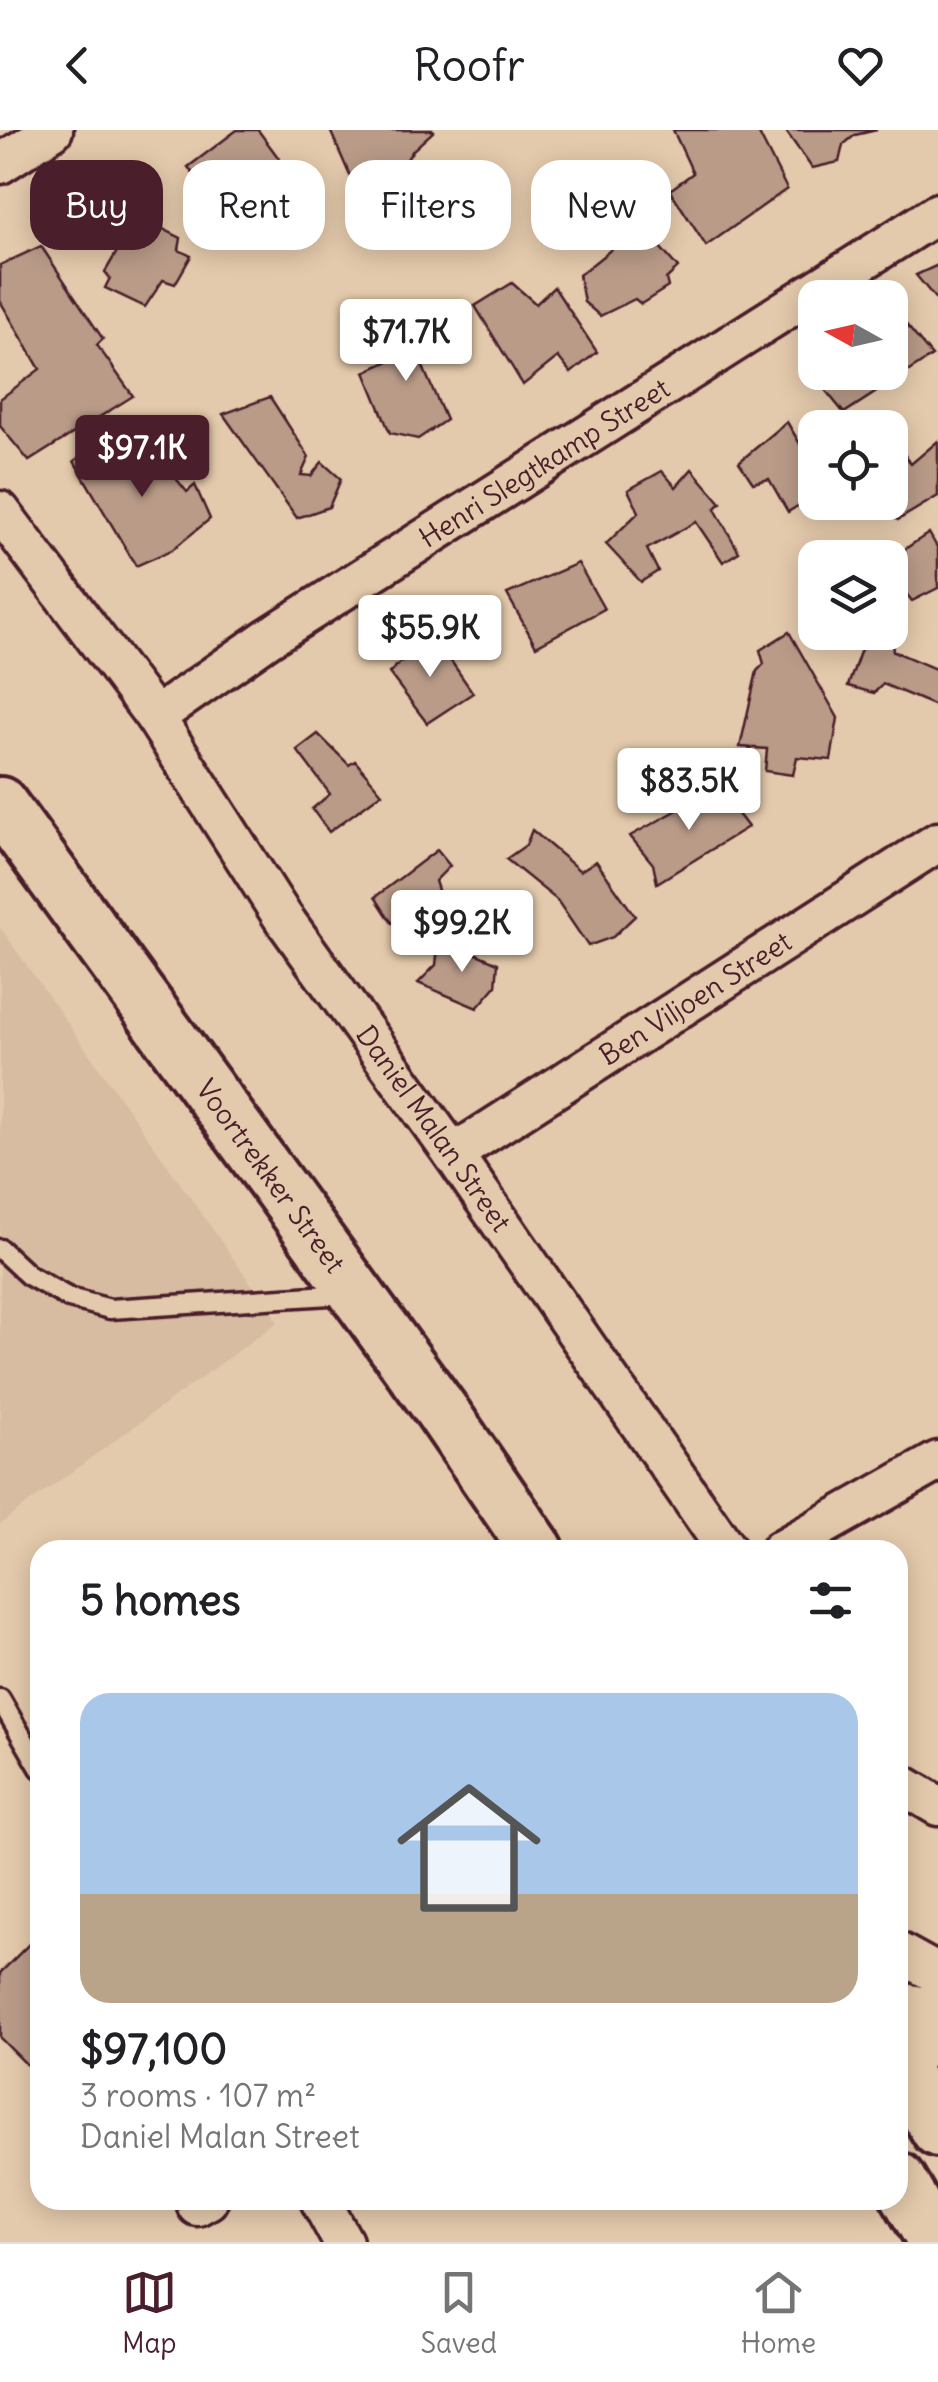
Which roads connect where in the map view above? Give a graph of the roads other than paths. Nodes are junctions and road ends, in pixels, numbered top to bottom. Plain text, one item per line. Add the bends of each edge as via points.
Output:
1 (53, 130) edge
2 (0, 164) edge
3 (938, 213) edge
4 (0, 511) edge
5 (155, 717) junction
6 (1, 808) edge
7 (938, 842) edge
8 (453, 1154) junction
9 (0, 1249) edge
10 (356, 1293) junction
11 (938, 1461) edge
12 (519, 1540) edge
13 (721, 1540) edge
14 (798, 1540) edge
15 (0, 1699) edge
16 (30, 1751) edge
17 (908, 1788) edge
18 (938, 1806) edge
19 (908, 1958) edge
20 (938, 1974) edge
21 (908, 2004) edge
22 (938, 2009) edge
23 (938, 2031) edge
24 (908, 2052) edge
25 (908, 2081) edge
26 (938, 2130) edge
27 (908, 2196) edge
28 (325, 2210) edge
29 (343, 2242) edge
30 (935, 2242) edge

1 - 2 street
3 - 5 street, Henri Slegtkamp Street via 268,638
4 - 5 street, Daniel Malan Street
5 - 8 street, Daniel Malan Street via 282,916
6 - 10 main road, Voortrekker Street
7 - 8 street, Ben Viljoen Street
8 - 13 street, Daniel Malan Street
9 - 10 lane via 55,1290 110,1309
10 - 12 main road, Voortrekker Street
11 - 14 street
15 - 16 lane
17 - 18 street
19 - 20 street
21 - 22 street
23 - 24 main road via 917,2039
25 - 26 main road
27 - 30 main road
28 - 29 street

